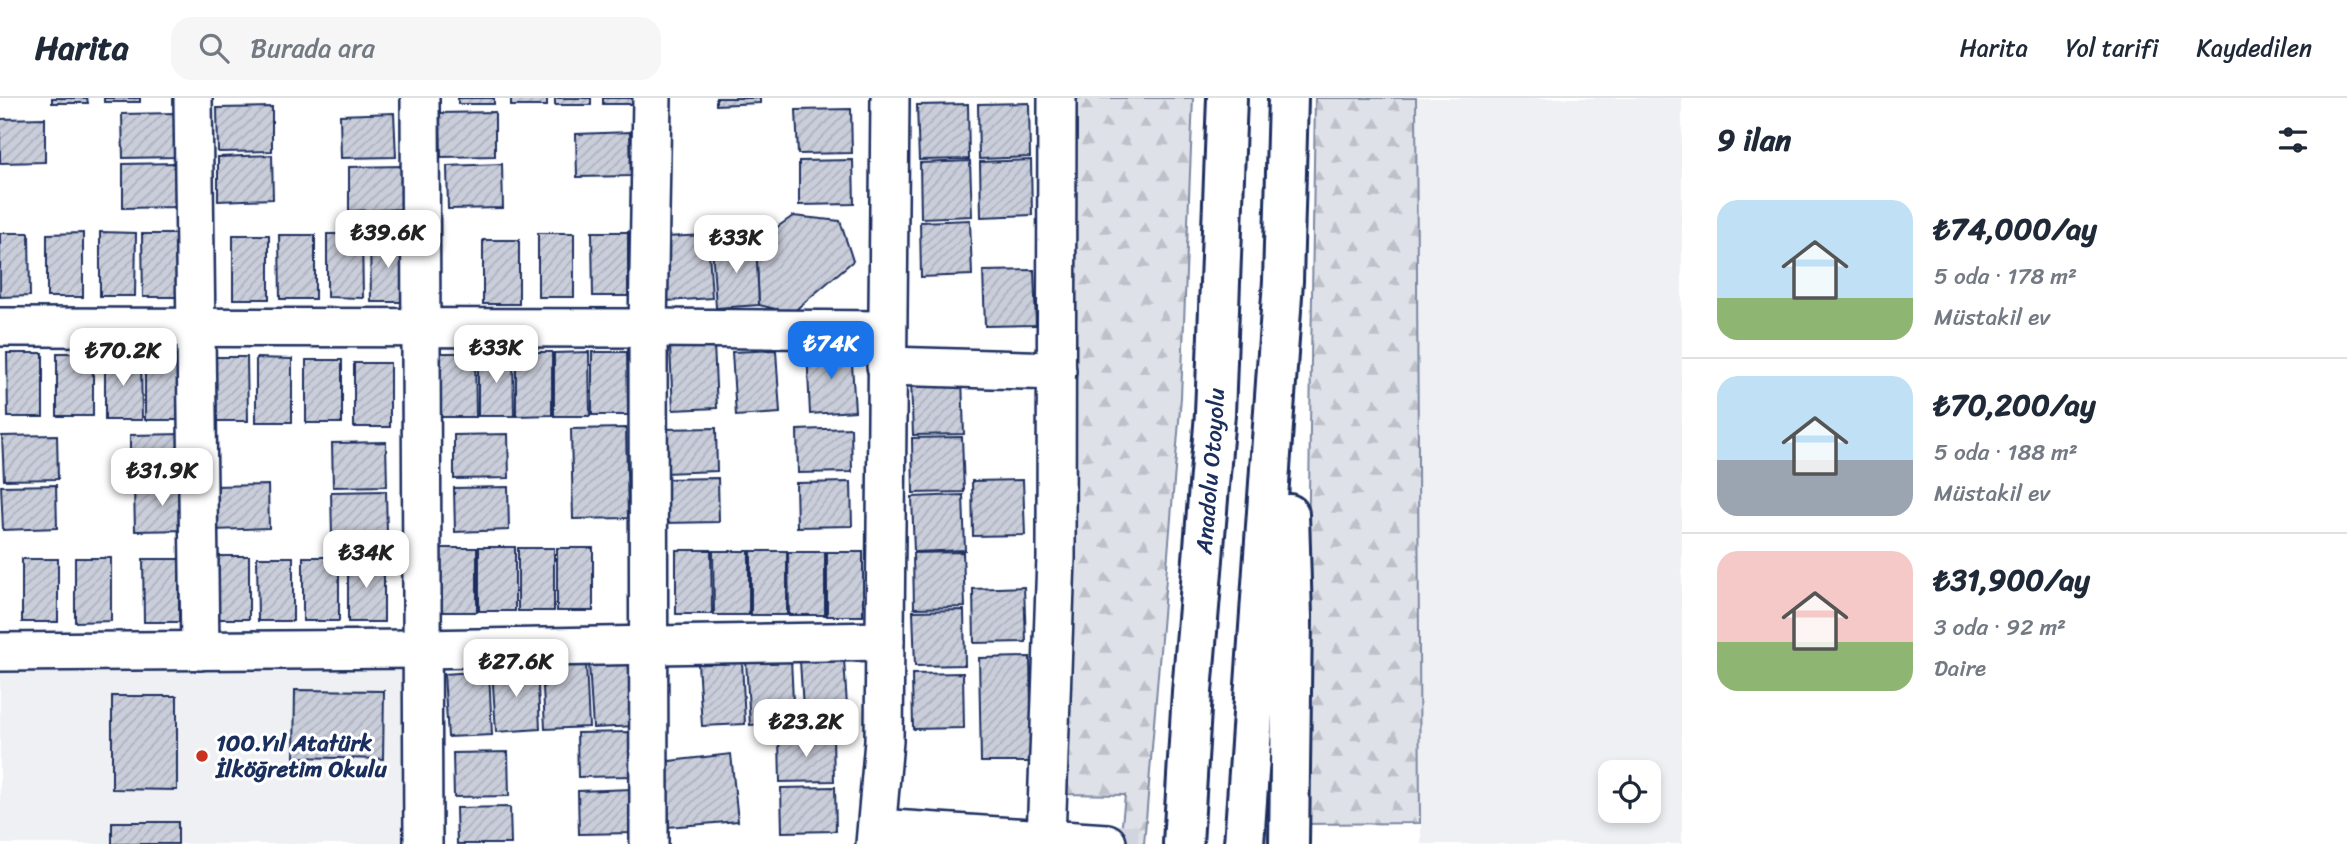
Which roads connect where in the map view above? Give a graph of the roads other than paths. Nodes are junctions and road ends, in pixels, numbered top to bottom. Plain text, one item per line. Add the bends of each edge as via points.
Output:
1 (193, 98) edge
2 (420, 98) edge
3 (652, 98) edge
4 (890, 98) edge
5 (1057, 98) edge
6 (1227, 98) edge
7 (1288, 98) edge
8 (1283, 281) junction
9 (0, 327) edge
10 (195, 328) junction
11 (422, 328) junction
12 (648, 328) junction
13 (886, 330) junction
14 (886, 366) junction
15 (1057, 371) junction
16 (885, 641) junction
17 (649, 646) junction
18 (421, 649) junction
19 (200, 651) junction
20 (0, 652) edge
21 (1192, 692) junction
22 (876, 836) edge
23 (1046, 839) junction
24 (1107, 843) edge
25 (423, 844) edge
26 (649, 844) edge
27 (1171, 844) edge
28 (1182, 844) edge
29 (1244, 844) edge
30 (1289, 844) edge

1 - 10 street
2 - 11 street
3 - 12 street
4 - 13 street
5 - 15 street
6 - 21 highway, Anadolu Otoyolu via 1215,414
7 - 8 highway
8 - 29 highway
8 - 30 highway via 1292,617
9 - 10 street
10 - 11 street
10 - 19 street
11 - 12 street
11 - 18 street
12 - 13 street
12 - 17 street
13 - 14 street
14 - 15 street
14 - 16 street
15 - 23 street
16 - 17 street
16 - 22 street via 884,741
17 - 18 street
17 - 26 street
18 - 19 street
18 - 25 street
19 - 20 street
21 - 27 highway
21 - 28 highway, Anadolu Otoyolu
22 - 23 street
23 - 24 street

